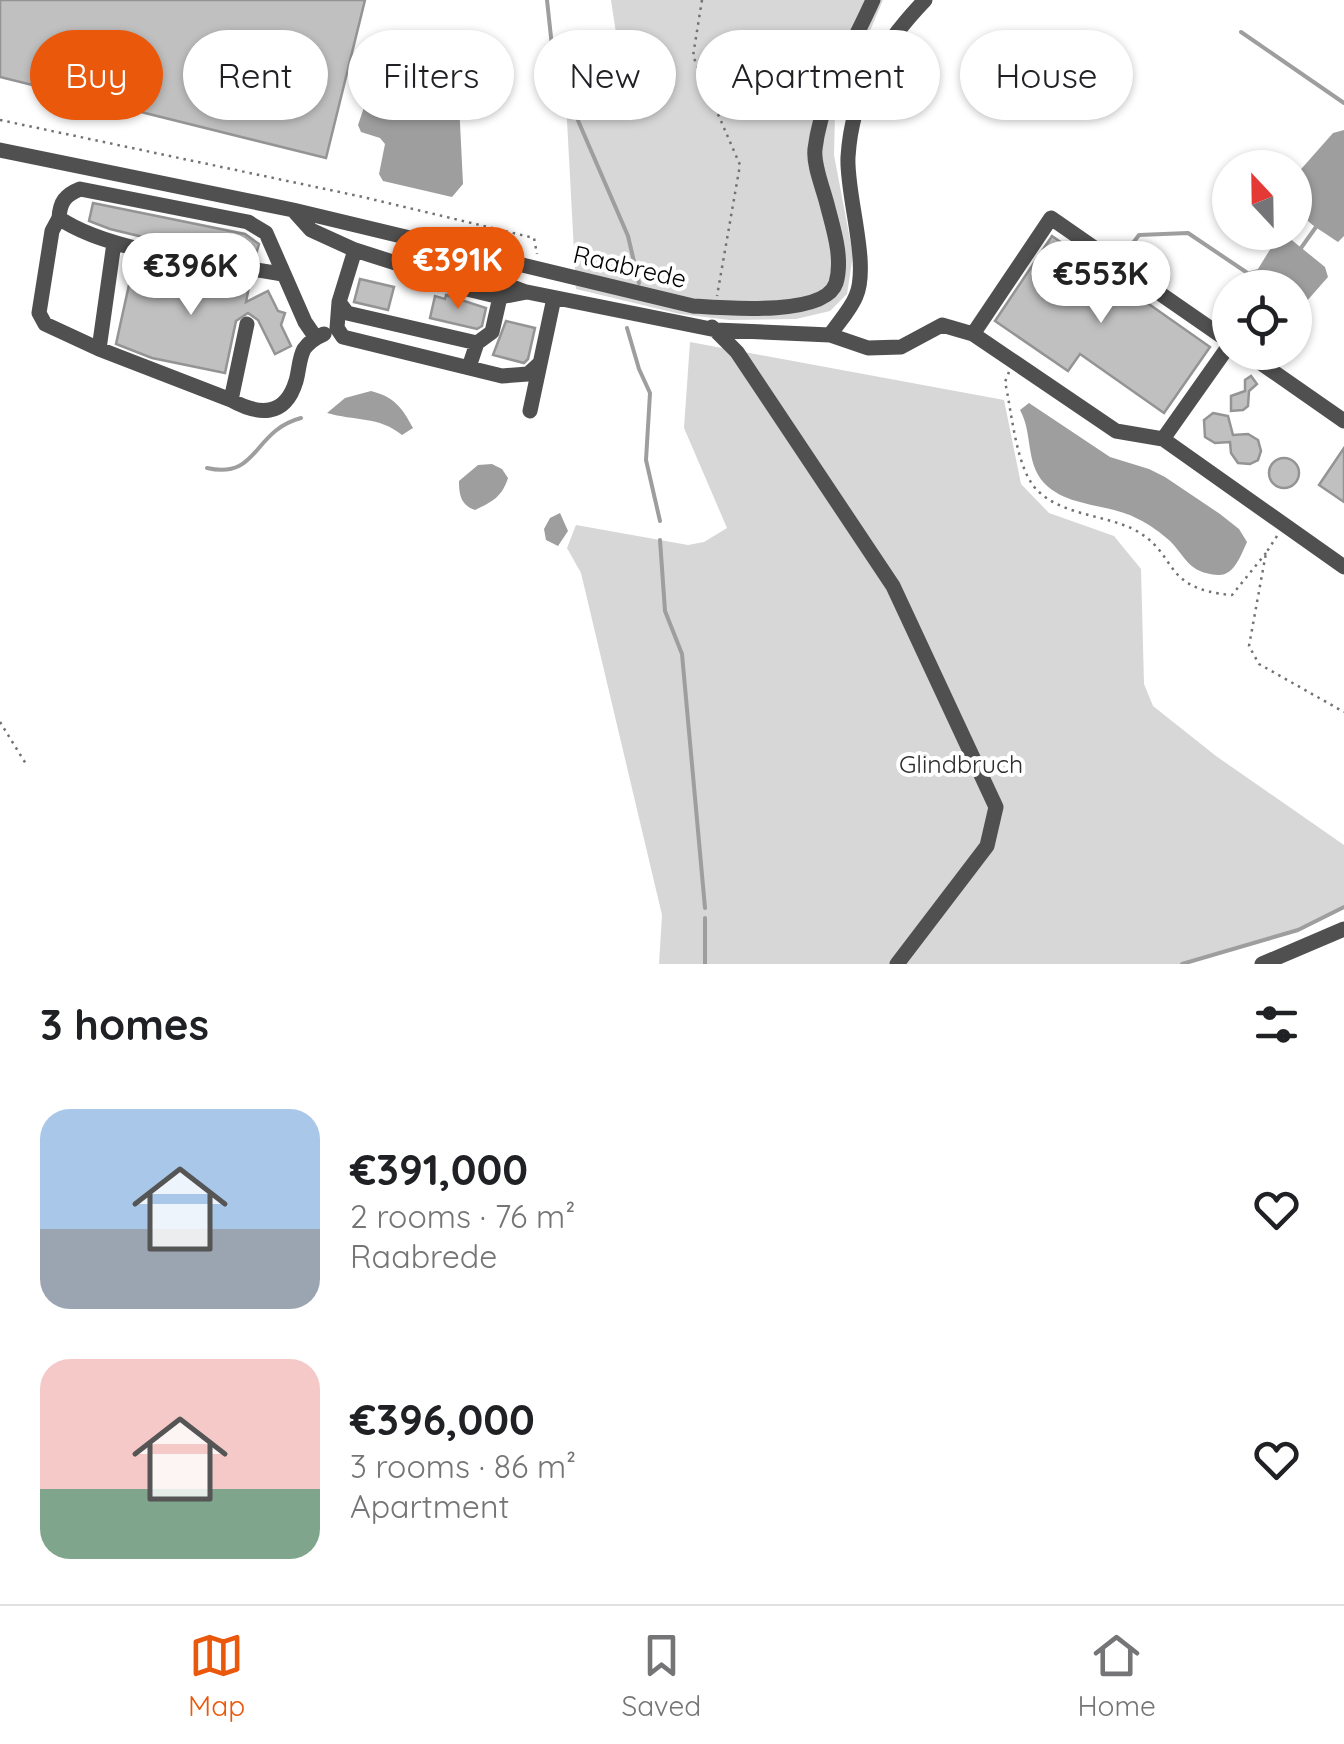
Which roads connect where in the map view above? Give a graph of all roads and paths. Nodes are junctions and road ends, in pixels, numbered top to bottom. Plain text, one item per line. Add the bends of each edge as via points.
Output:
1 (702, 0) edge
2 (874, 0) edge
3 (925, 0) edge
4 (0, 120) edge
5 (0, 150) edge
6 (293, 210) junction
7 (59, 218) junction
8 (114, 243) junction
9 (356, 250) junction
10 (400, 264) junction
11 (540, 270) junction
12 (282, 274) junction
13 (527, 292) junction
14 (500, 297) junction
15 (554, 298) junction
16 (339, 302) junction
17 (693, 306) junction
18 (714, 307) junction
19 (247, 324) dead end
20 (337, 328) junction
21 (716, 330) junction
22 (1212, 330) edge
23 (830, 334) junction
24 (973, 334) junction
25 (316, 338) junction
26 (478, 342) junction
27 (99, 349) junction
28 (1014, 362) junction
29 (540, 363) junction
30 (469, 367) junction
31 (1212, 369) edge
32 (1271, 370) edge
33 (230, 400) junction
34 (530, 410) dead end
35 (1344, 421) edge
36 (1163, 439) junction
37 (1284, 525) junction
38 (1266, 554) junction
39 (1344, 567) edge
40 (1344, 712) edge
41 (0, 722) edge
42 (26, 764) dead end
43 (1344, 930) edge
44 (897, 964) edge
45 (1262, 964) edge

1 - 18 path via 693,56 740,166
2 - 18 street, Raabrede via 823,112 814,153 838,256 836,286 823,300 798,305
3 - 23 street via 891,36 856,104 848,162 858,294
4 - 11 path via 534,238
5 - 6 street, Raabrede
6 - 9 street via 311,230
6 - 11 street, Raabrede
7 - 8 street
7 - 12 street via 60,205 80,188 248,222 266,233
7 - 27 street via 39,313 45,324
8 - 12 street
8 - 27 street
9 - 10 street
9 - 16 street
10 - 13 street via 442,268
10 - 14 street via 418,277
11 - 17 street, Raabrede
12 - 25 street
13 - 14 street
13 - 15 street
14 - 26 street via 492,332
15 - 21 street
15 - 29 street
16 - 20 street
16 - 26 street via 347,313
17 - 18 street, Raabrede
17 - 21 street
19 - 33 street
20 - 25 street
20 - 30 street via 343,337
21 - 23 street
21 - 44 street via 893,586 996,806 987,846
22 - 24 street via 1051,218
23 - 24 street via 868,348 901,347 942,324
24 - 28 street
25 - 33 street via 305,348 286,400 252,411
26 - 30 street
27 - 33 street
28 - 36 street via 1116,431
28 - 38 path via 1005,382 1022,466 1038,492 1134,530 1179,579 1204,592 1232,594
29 - 30 street via 528,374 502,376
29 - 34 street
31 - 36 street
32 - 35 street
36 - 37 street
37 - 38 path
37 - 39 street
38 - 40 path via 1249,646 1258,664
41 - 42 path
43 - 45 street

